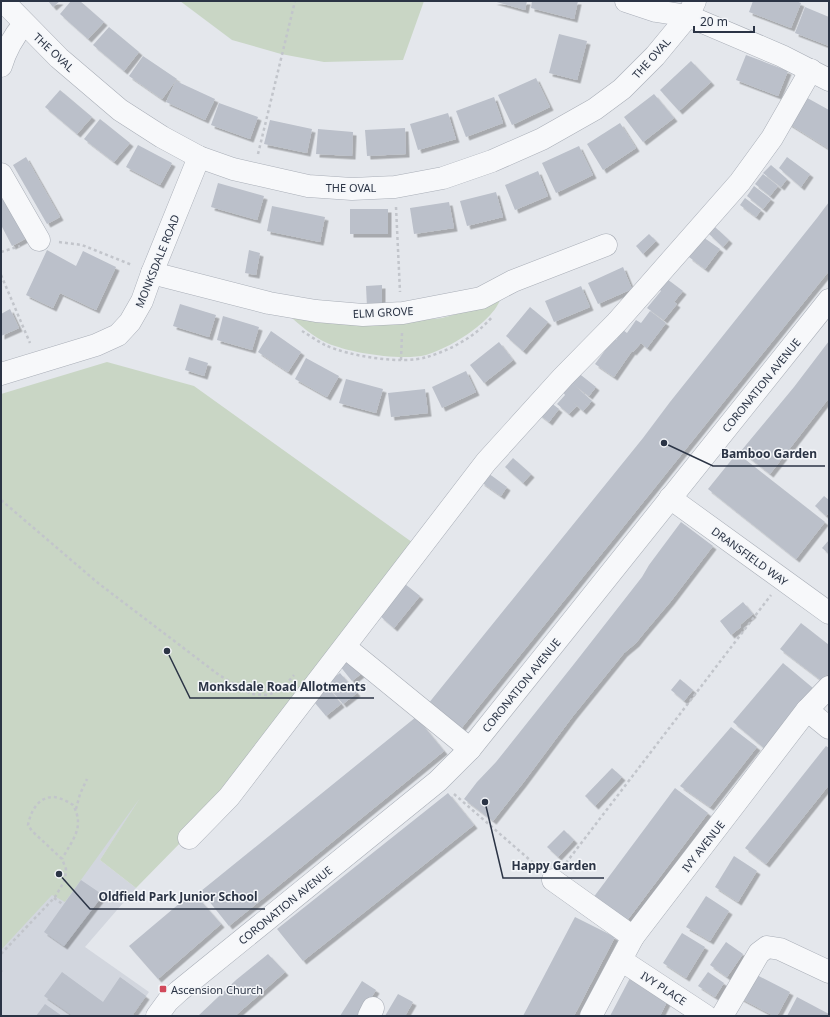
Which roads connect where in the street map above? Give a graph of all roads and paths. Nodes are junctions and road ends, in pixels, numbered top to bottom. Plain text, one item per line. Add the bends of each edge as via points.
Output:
1 (3, 1) edge
2 (295, 1) edge
3 (626, 1) edge
4 (691, 8) edge
5 (24, 24) junction
6 (1, 66) edge
7 (820, 75) edge
8 (199, 157) junction
9 (1, 174) edge
10 (254, 174) junction
11 (396, 187) junction
12 (39, 240) joint
13 (606, 244) dead end
14 (152, 273) junction
15 (1, 276) edge
16 (829, 300) edge
17 (403, 313) junction
18 (401, 360) dead end
19 (38, 362) junction
20 (1, 374) edge
21 (670, 498) junction
22 (1, 500) edge
23 (773, 592) dead end
24 (829, 614) edge
25 (346, 647) junction
26 (296, 672) dead end
27 (829, 687) edge
28 (807, 710) junction
29 (829, 728) edge
30 (470, 748) junction
31 (87, 779) dead end
32 (438, 781) junction
33 (76, 809) junction
34 (189, 838) dead end
35 (62, 859) junction
36 (553, 880) junction
37 (54, 898) junction
38 (64, 905) dead end
39 (633, 937) junction
40 (1, 954) edge
41 (621, 960) junction
42 (829, 972) edge
43 (159, 1016) edge
44 (591, 1016) edge
45 (706, 1016) edge
46 (722, 1016) edge

1 - 5 street, THE OVAL
2 - 10 path
3 - 4 street via 656,11
4 - 7 street
4 - 11 street, THE OVAL via 655,56 622,89 595,110 542,139 492,161 444,178
5 - 6 street via 12,38
5 - 8 street, THE OVAL via 120,110
7 - 25 street via 740,182 616,322 486,462
8 - 10 street, THE OVAL
8 - 14 street, MONKSDALE ROAD
9 - 12 street
10 - 11 street, THE OVAL via 308,186 352,189
11 - 17 path via 400,300
12 - 14 path via 82,245
13 - 17 street, ELM GROVE via 513,281 480,298
14 - 17 street, ELM GROVE via 269,303 316,311 363,315
14 - 19 street, MONKSDALE ROAD via 142,301 130,322 118,335 96,345
15 - 19 path
16 - 21 street, CORONATION AVENUE
17 - 18 path
19 - 20 street, MONKSDALE ROAD
21 - 24 street, DRANSFIELD WAY
21 - 30 street, CORONATION AVENUE
22 - 26 path via 98,583 219,675 251,694 268,696 282,689
23 - 36 path
25 - 30 street
25 - 34 street via 230,797
27 - 28 street, IVY AVENUE
28 - 29 street
28 - 39 street, IVY AVENUE
30 - 32 street, CORONATION AVENUE
31 - 33 path
32 - 36 path
32 - 43 street, CORONATION AVENUE via 179,991 168,1001
33 - 35 path via 80,825
33 - 35 path via 74,804 58,798 44,798 35,805 29,817 28,824 32,831
35 - 37 path via 66,869 65,880
36 - 39 street
37 - 38 path
37 - 40 path
39 - 41 street, IVY AVENUE
41 - 44 street, IVY AVENUE
41 - 45 street, IVY PLACE
42 - 46 street via 780,949 767,948 759,953

